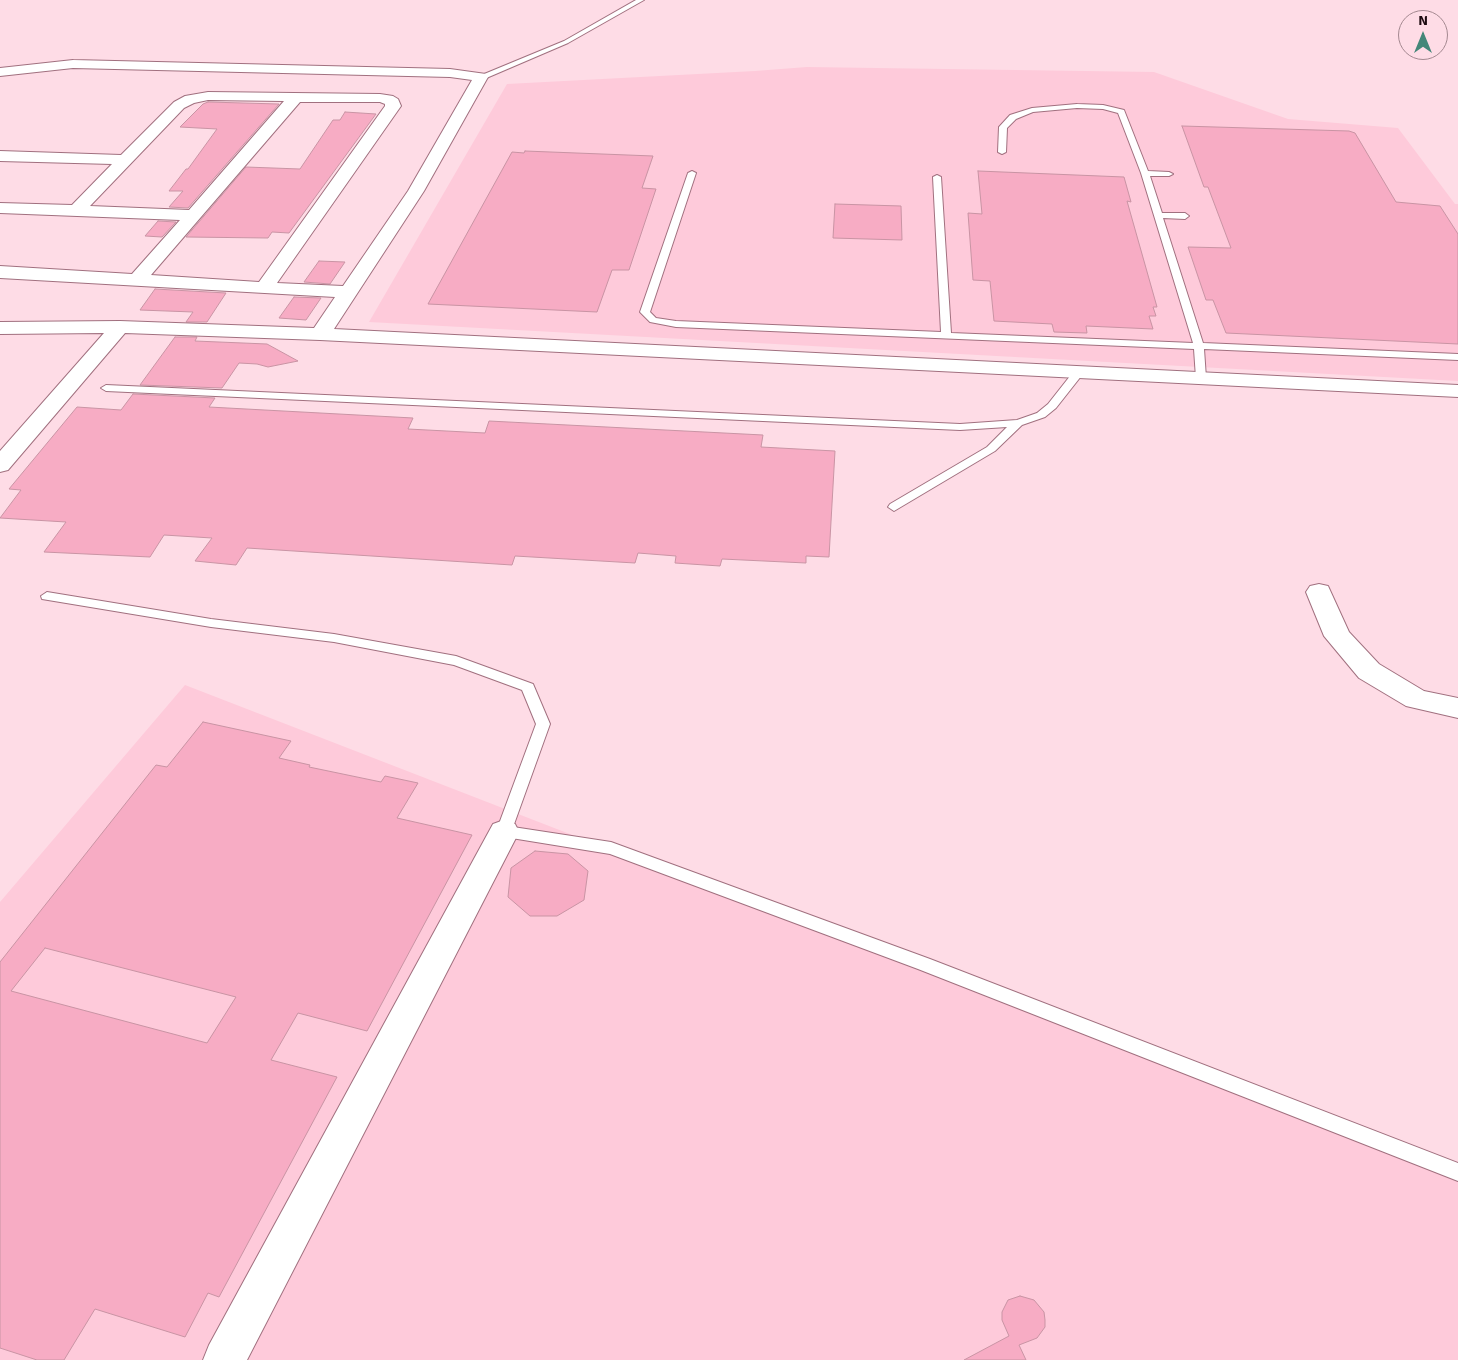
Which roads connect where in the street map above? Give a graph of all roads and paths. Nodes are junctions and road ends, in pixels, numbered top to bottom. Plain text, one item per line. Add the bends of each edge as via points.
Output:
1 (642, 0) edge
2 (0, 72) edge
3 (481, 77) junction
4 (296, 97) junction
5 (1002, 152) dead end
6 (0, 156) edge
7 (126, 160) junction
8 (692, 173) dead end
9 (1145, 173) junction
10 (1168, 173) dead end
11 (937, 177) dead end
12 (1180, 205) dead end
13 (0, 208) edge
14 (77, 210) junction
15 (193, 214) junction
16 (1158, 215) junction
17 (0, 272) edge
18 (136, 281) junction
19 (267, 283) junction
20 (350, 288) junction
21 (120, 327) junction
22 (0, 328) edge
23 (320, 334) junction
24 (946, 334) junction
25 (1199, 345) junction
26 (1458, 357) edge
27 (1078, 373) junction
28 (1201, 378) junction
29 (106, 388) dead end
30 (1458, 390) edge
31 (1018, 423) junction
32 (0, 465) edge
33 (894, 507) dead end
34 (1319, 592) dead end
35 (47, 596) dead end
36 (1458, 708) edge
37 (504, 832) junction
38 (1458, 1172) edge
39 (224, 1360) edge

1 - 3 lane via 566,42
2 - 3 street via 73,64
3 - 20 street via 416,191
4 - 7 street via 208,96 190,99 179,104
4 - 15 street
4 - 19 street via 380,98 393,102 393,106
5 - 9 lane via 1003,127 1013,117 1032,110 1103,107 1121,112
6 - 7 street
7 - 14 street
8 - 24 lane via 645,312 653,320 676,324
9 - 10 lane
9 - 16 lane
11 - 24 lane
12 - 16 lane via 1187,220
13 - 14 street
14 - 15 street
15 - 18 street
16 - 25 lane
17 - 18 street
18 - 19 street
19 - 20 street
20 - 23 street
21 - 22 street
21 - 23 street
21 - 32 street
23 - 27 street
24 - 25 lane
25 - 26 lane
25 - 28 lane
27 - 28 street
27 - 31 lane via 1046,411
28 - 30 street
29 - 31 lane via 960,427
31 - 33 lane via 991,449
34 - 36 street via 1337,636 1369,671 1416,699
35 - 37 lane via 211,623 334,638 456,661 528,687 543,724
37 - 38 lane via 611,848 924,964
37 - 39 street

